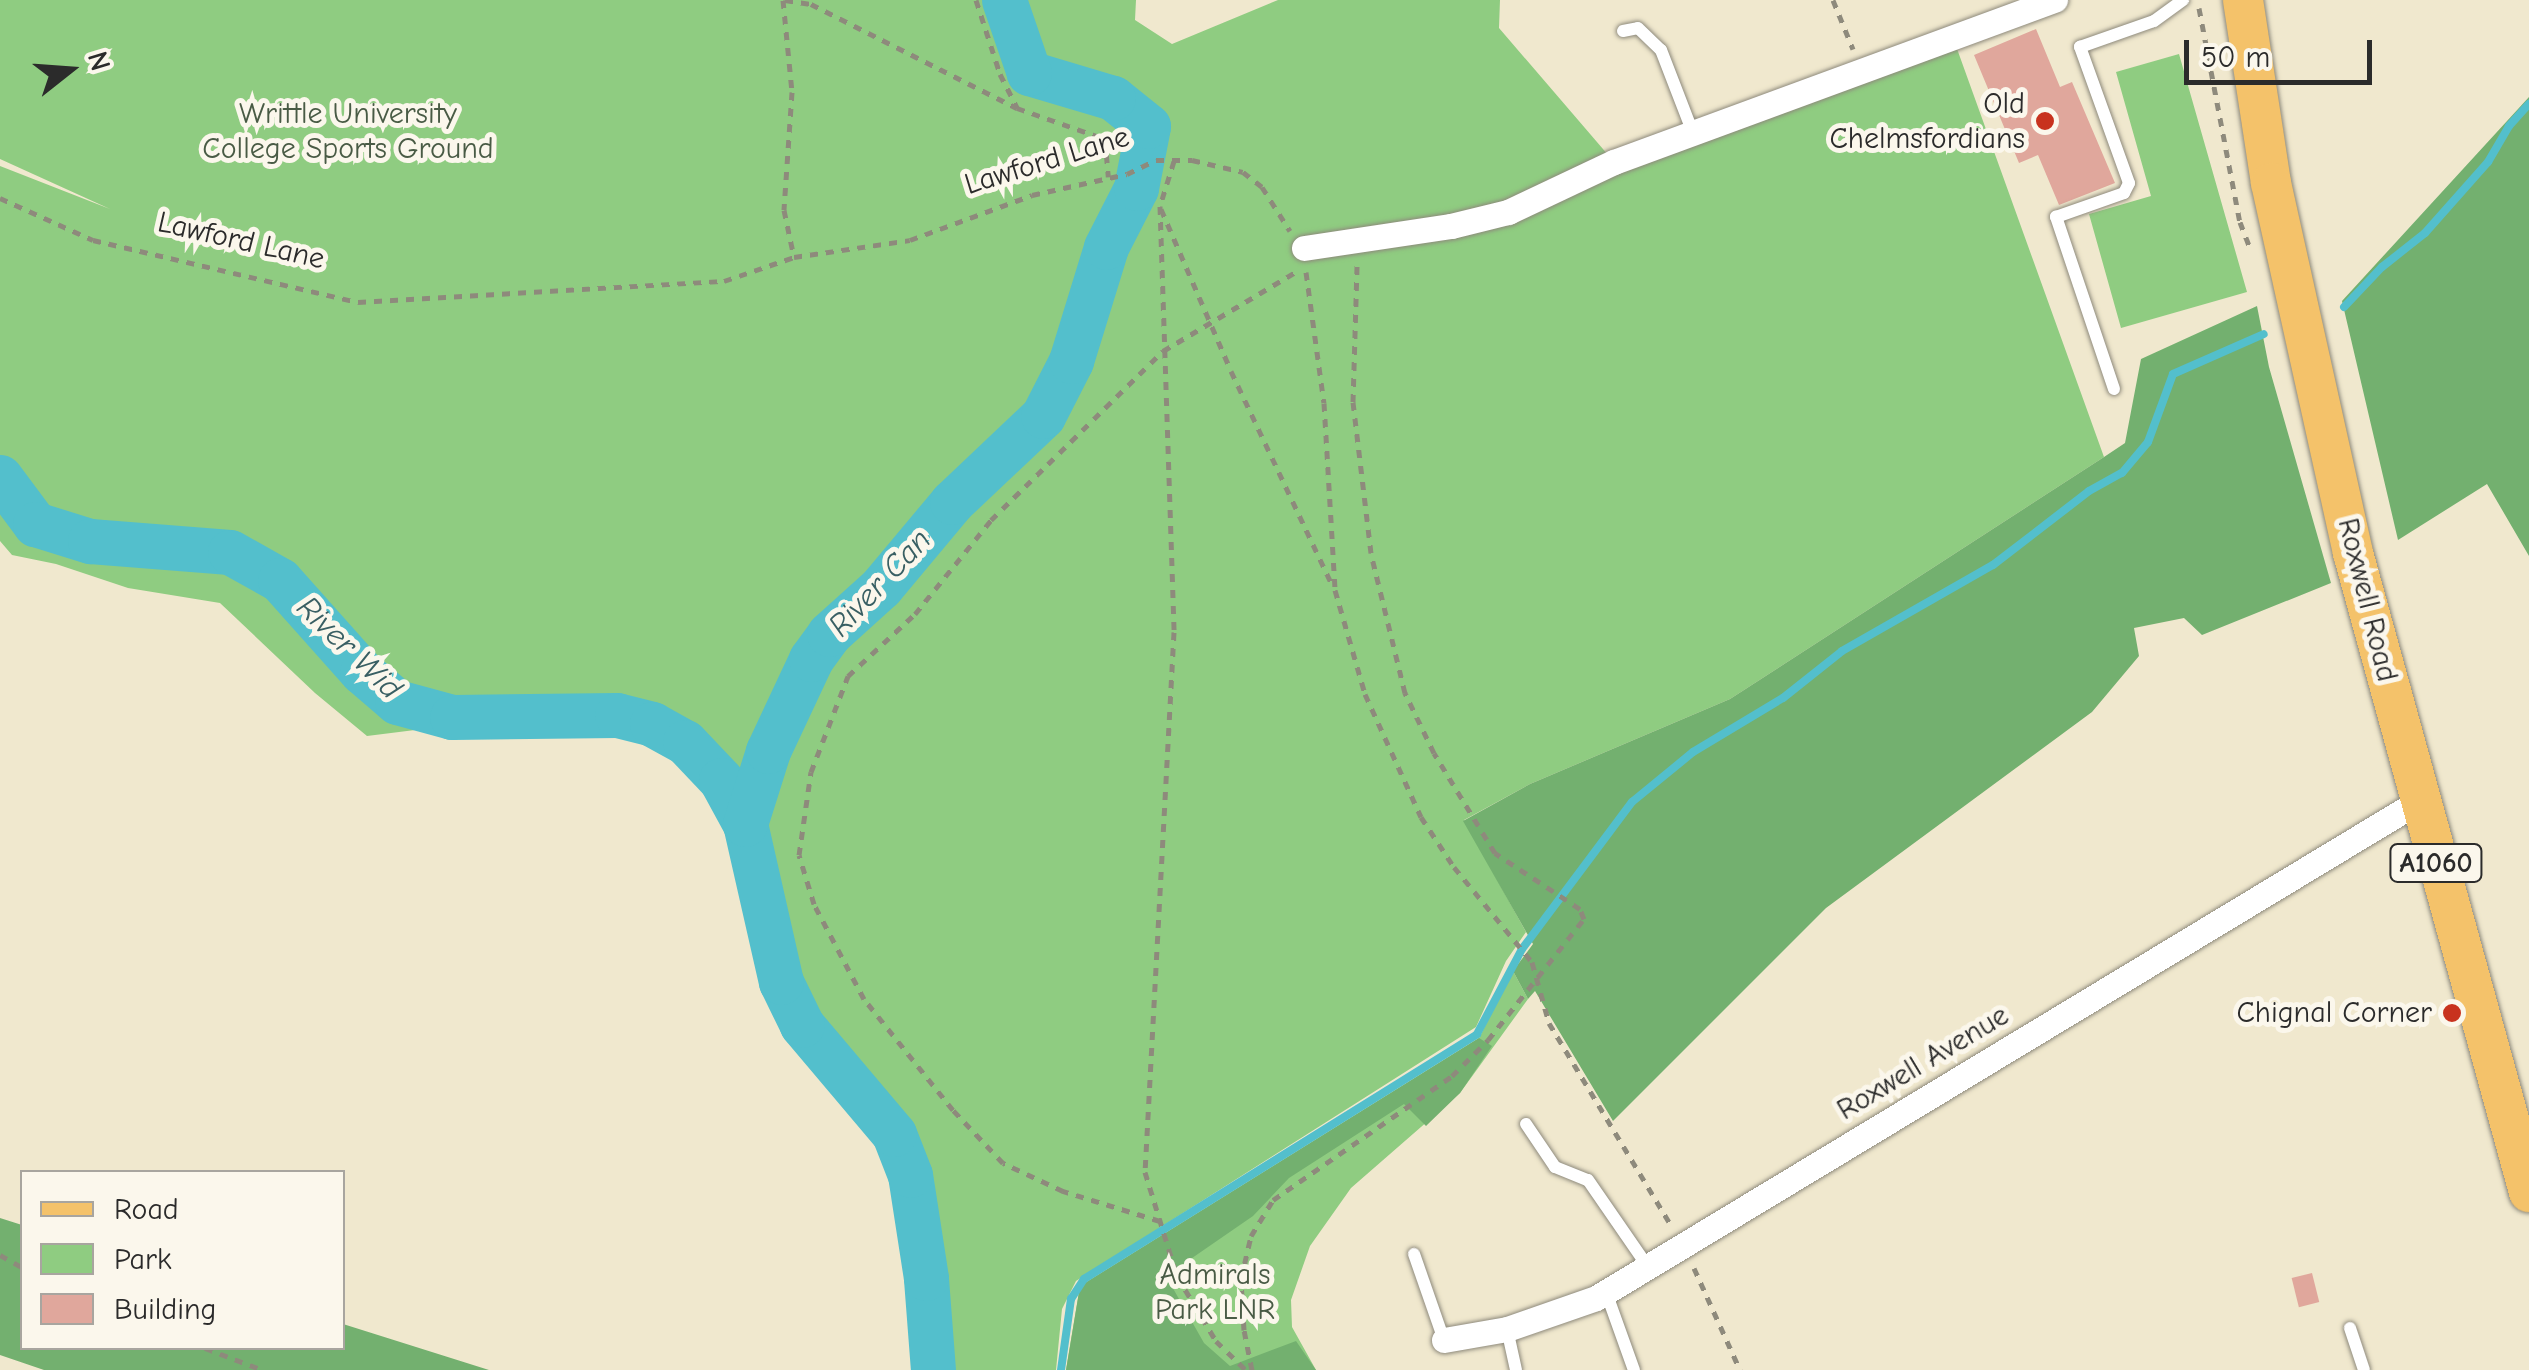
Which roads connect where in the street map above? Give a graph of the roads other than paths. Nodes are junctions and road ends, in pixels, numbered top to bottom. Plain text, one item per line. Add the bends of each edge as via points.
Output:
1 (2054, 0) edge
2 (2184, 0) edge
3 (2242, 0) edge
4 (1623, 31) dead end
5 (1693, 133) junction
6 (1304, 248) road end
7 (2114, 389) dead end
8 (2419, 801) junction
9 (1526, 1124) dead end
10 (2529, 1192) edge
11 (1414, 1254) dead end
12 (1648, 1267) junction
13 (1606, 1292) junction
14 (2350, 1328) dead end
15 (1507, 1329) junction
16 (1444, 1340) joint
17 (1516, 1370) edge
18 (1634, 1370) edge
19 (2364, 1370) edge

1 - 5 street
2 - 7 lane via 2154,21 2080,47 2129,182 2124,193 2056,217
3 - 8 main road, Roxwell Road / A1060 via 2271,182 2318,397
4 - 5 lane via 1638,28 1662,50
5 - 6 street via 1508,212
8 - 10 main road, Roxwell Road / A1060
8 - 12 street, Roxwell Avenue
9 - 12 lane via 1555,1168 1588,1180
11 - 16 lane
12 - 13 street, Roxwell Avenue
13 - 15 street, Roxwell Avenue
13 - 18 lane
14 - 19 lane
15 - 16 street, Roxwell Avenue
15 - 17 lane

